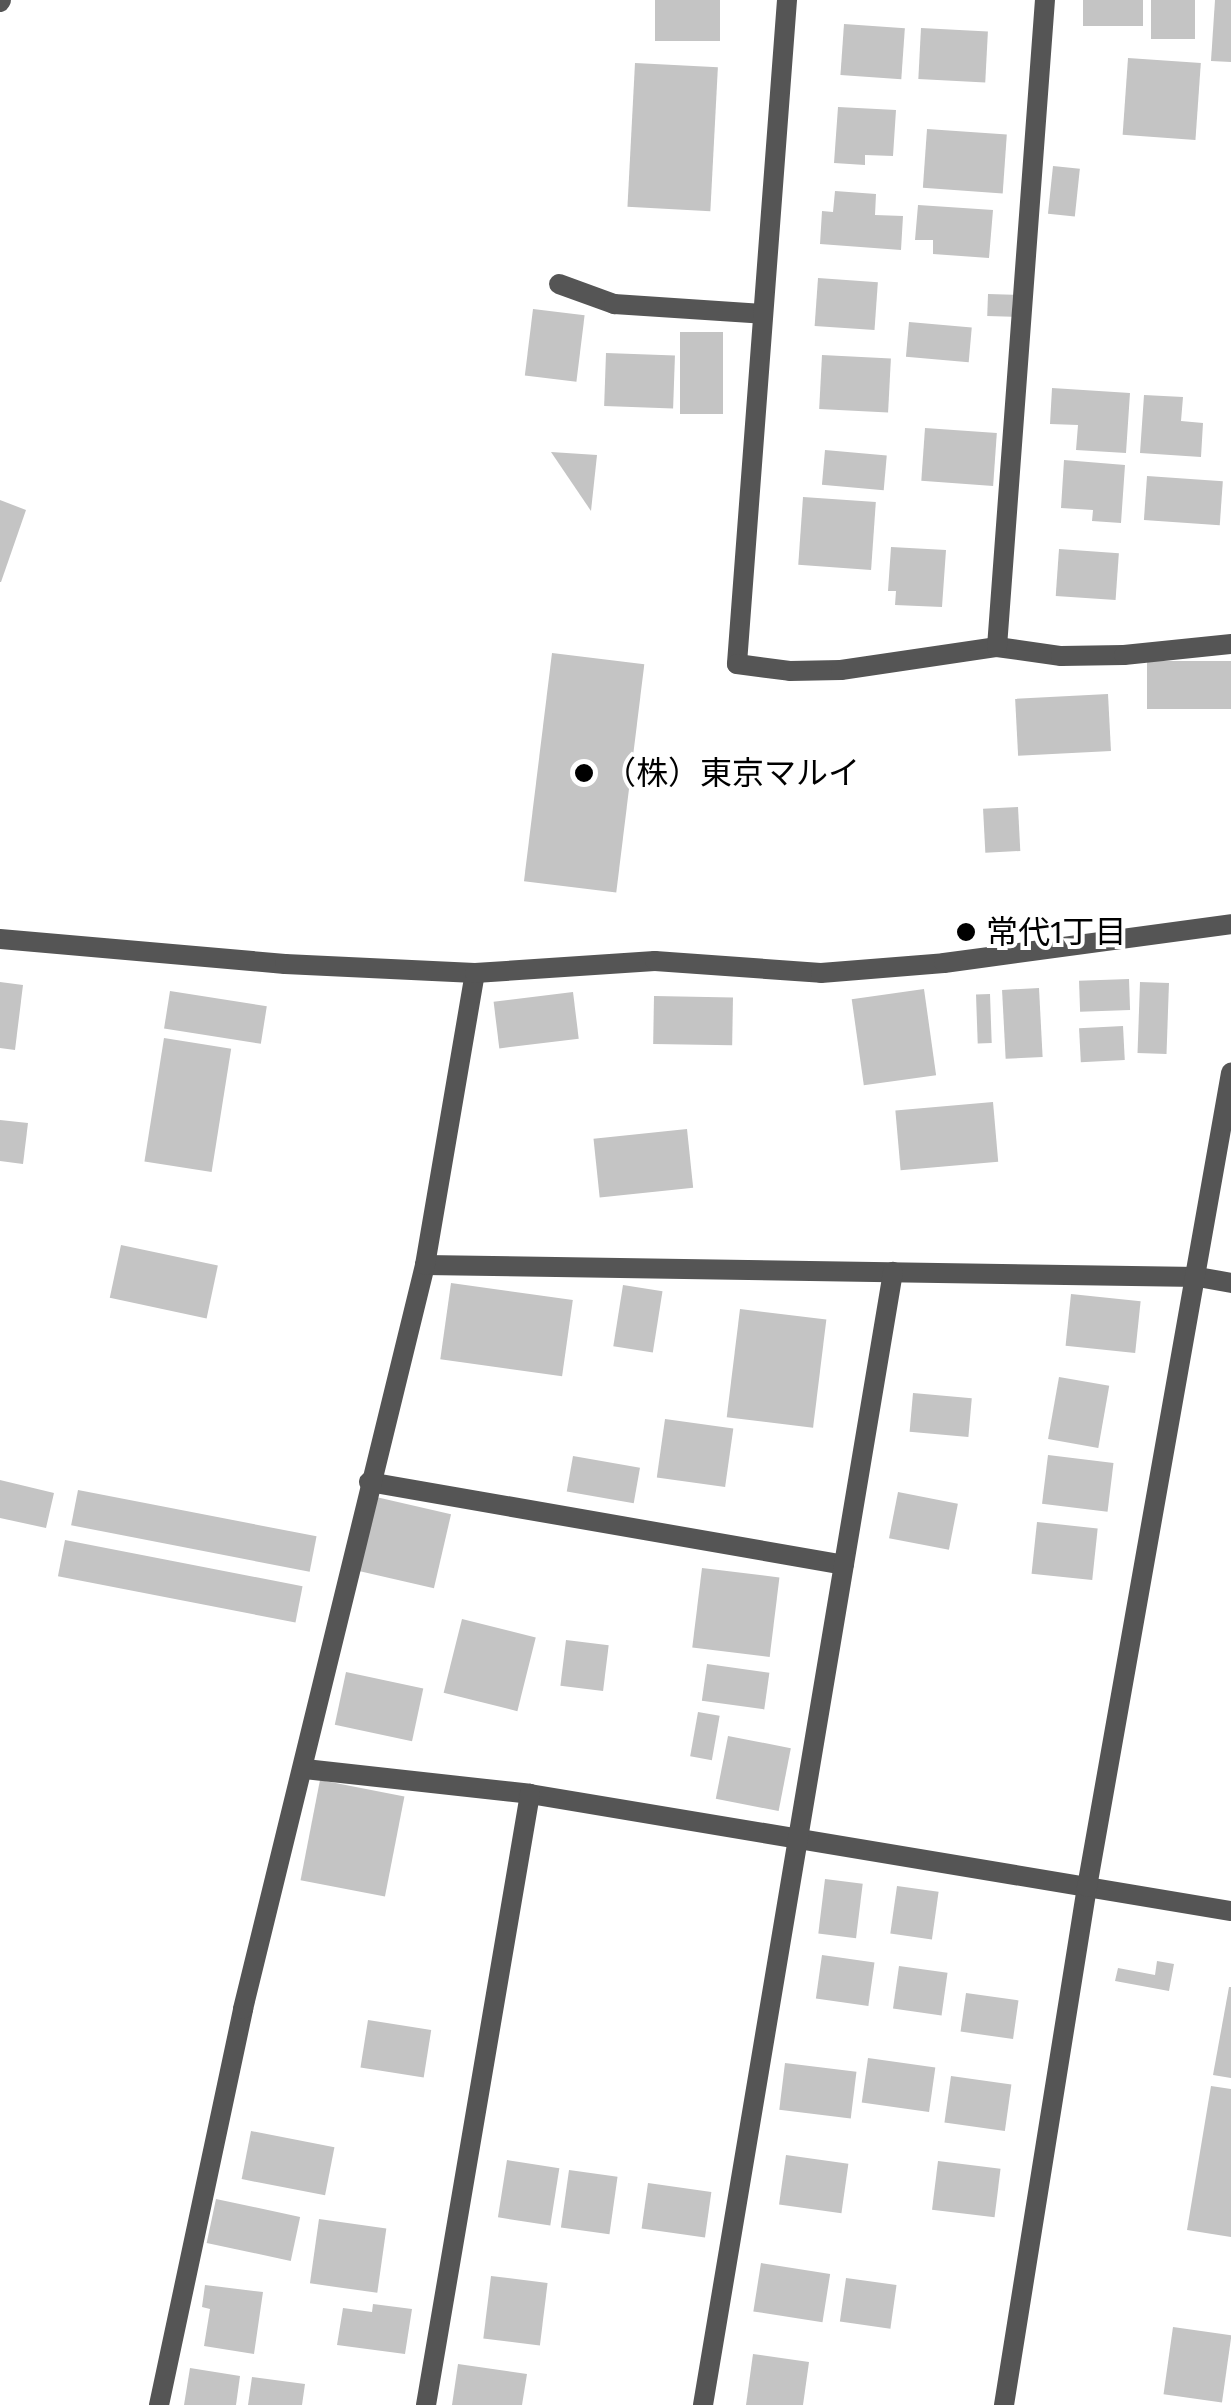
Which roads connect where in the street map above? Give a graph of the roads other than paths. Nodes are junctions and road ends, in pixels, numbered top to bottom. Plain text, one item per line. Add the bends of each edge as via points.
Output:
1 (787, 0) edge
2 (1044, 0) edge
3 (560, 284) dead end
4 (763, 314) junction
5 (1231, 644) edge
6 (997, 648) junction
7 (1231, 924) edge
8 (0, 939) edge
9 (474, 974) junction
10 (1231, 1073) edge
11 (425, 1265) junction
12 (893, 1272) junction
13 (1198, 1277) junction
14 (1231, 1283) edge
15 (369, 1482) junction
16 (844, 1565) junction
17 (304, 1768) junction
18 (530, 1794) junction
19 (798, 1837) junction
20 (1087, 1887) junction
21 (1231, 1911) edge
22 (159, 2405) edge
23 (426, 2405) edge
24 (704, 2405) edge
25 (1004, 2405) edge

1 - 4 street
2 - 6 street
3 - 4 street via 614,304
4 - 6 street via 737,664 841,670
5 - 6 street via 1124,656
7 - 9 street via 944,963 821,972 654,961
8 - 9 street
9 - 11 street
10 - 13 street
11 - 12 street
11 - 15 street
12 - 13 street
12 - 16 street
13 - 14 street
13 - 20 street
15 - 16 street
15 - 17 street
16 - 19 street
17 - 18 street
17 - 22 street via 243,2009
18 - 19 street
18 - 23 street
19 - 20 street
19 - 24 street
20 - 21 street
20 - 25 street

